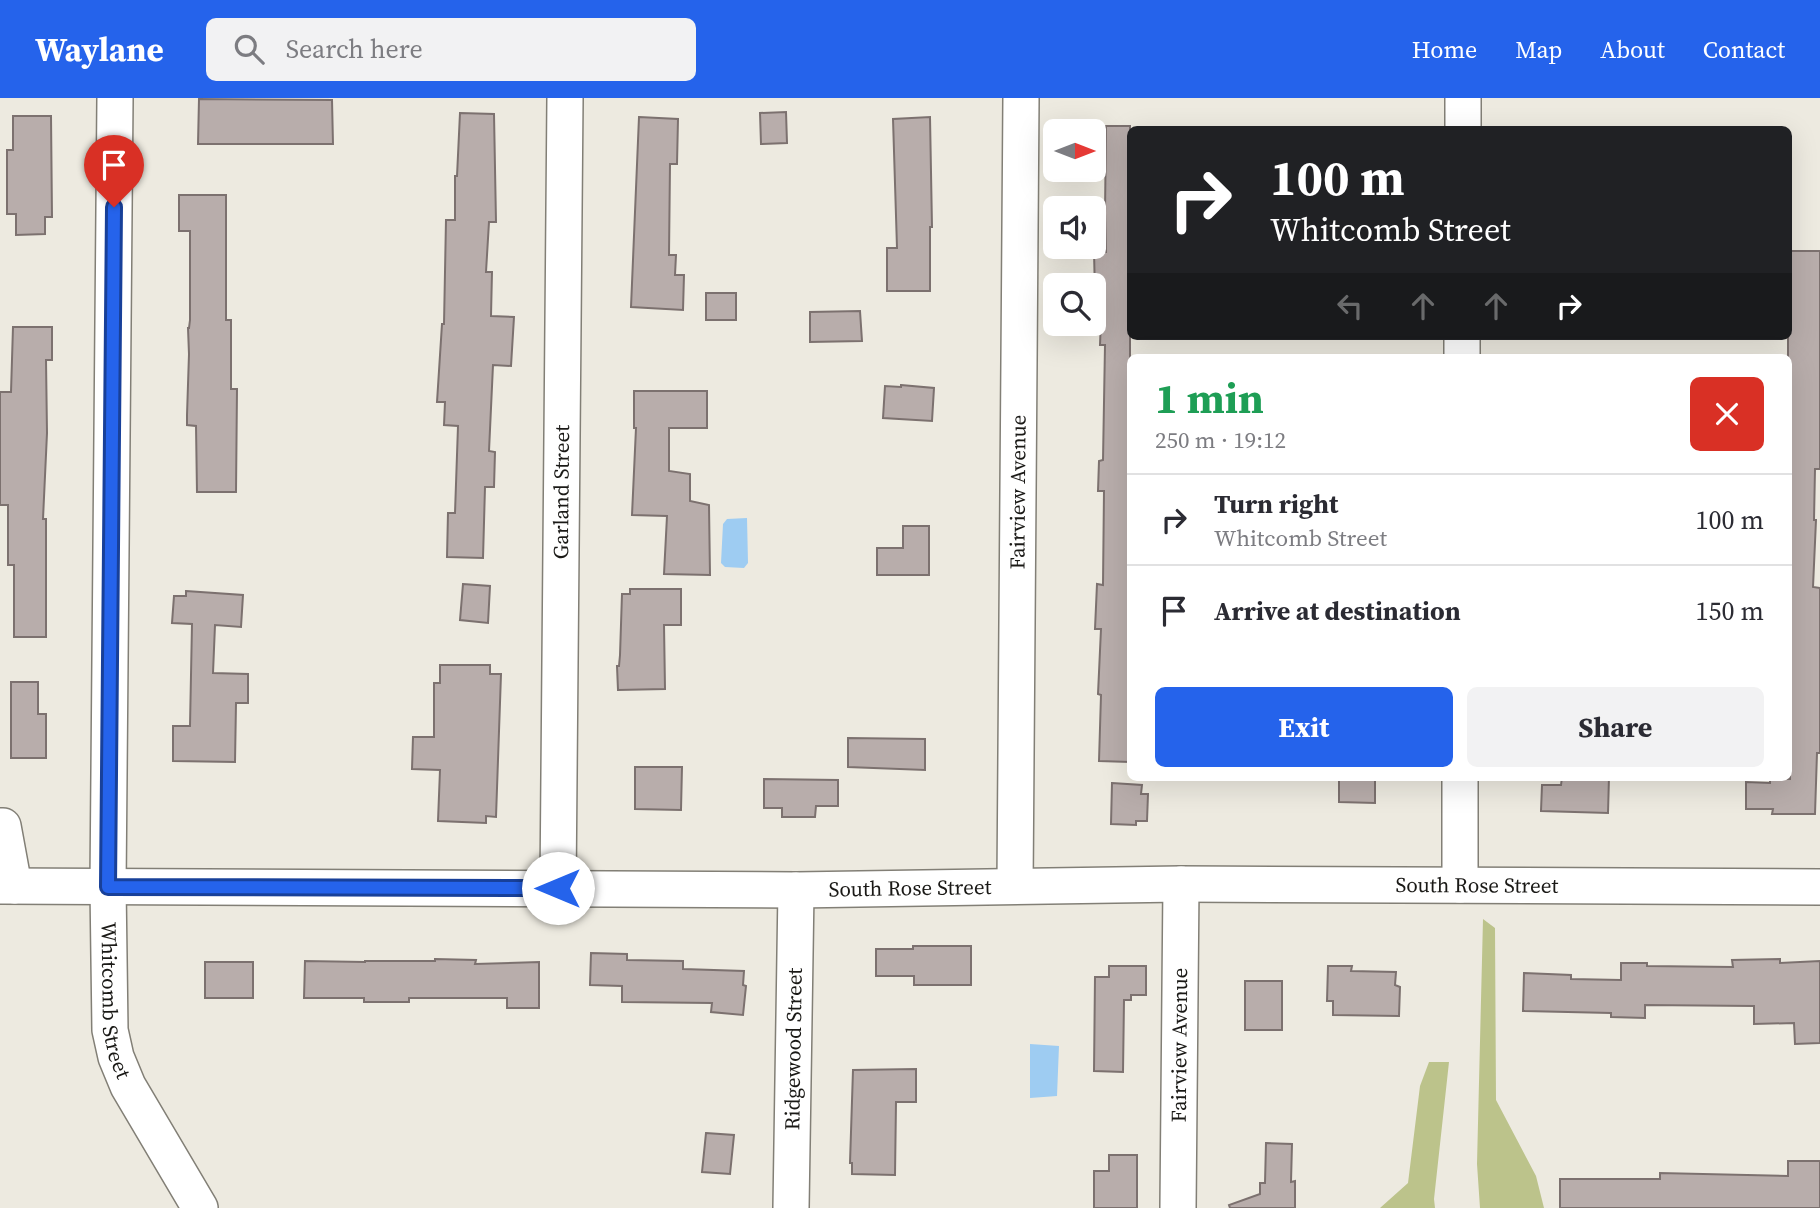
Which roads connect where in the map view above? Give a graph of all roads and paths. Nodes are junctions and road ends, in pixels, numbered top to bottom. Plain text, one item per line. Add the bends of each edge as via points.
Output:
1 (115, 98) edge
2 (565, 98) edge
3 (1021, 98) edge
4 (1463, 98) edge
5 (1462, 126) edge
6 (1460, 781) edge
7 (0, 826) edge
8 (1181, 884) junction
9 (1460, 885) junction
10 (7, 886) edge
11 (1015, 886) junction
12 (108, 887) junction
13 (1820, 887) edge
14 (558, 888) junction
15 (796, 890) junction
16 (200, 1208) edge
17 (791, 1208) edge
18 (1178, 1208) edge

1 - 12 street, Whitcomb Street
2 - 14 street, Garland Street
3 - 11 street, Fairview Avenue
4 - 5 street
6 - 9 street
7 - 10 street
8 - 9 street, South Rose Street
8 - 11 street, South Rose Street
8 - 18 street, Fairview Avenue
9 - 13 street, South Rose Street
10 - 12 street, South Rose Street
11 - 15 street, South Rose Street
12 - 14 street, South Rose Street
12 - 16 street, Whitcomb Street via 110,1030 116,1057 128,1086
14 - 15 street, South Rose Street
15 - 17 street, Ridgewood Street

